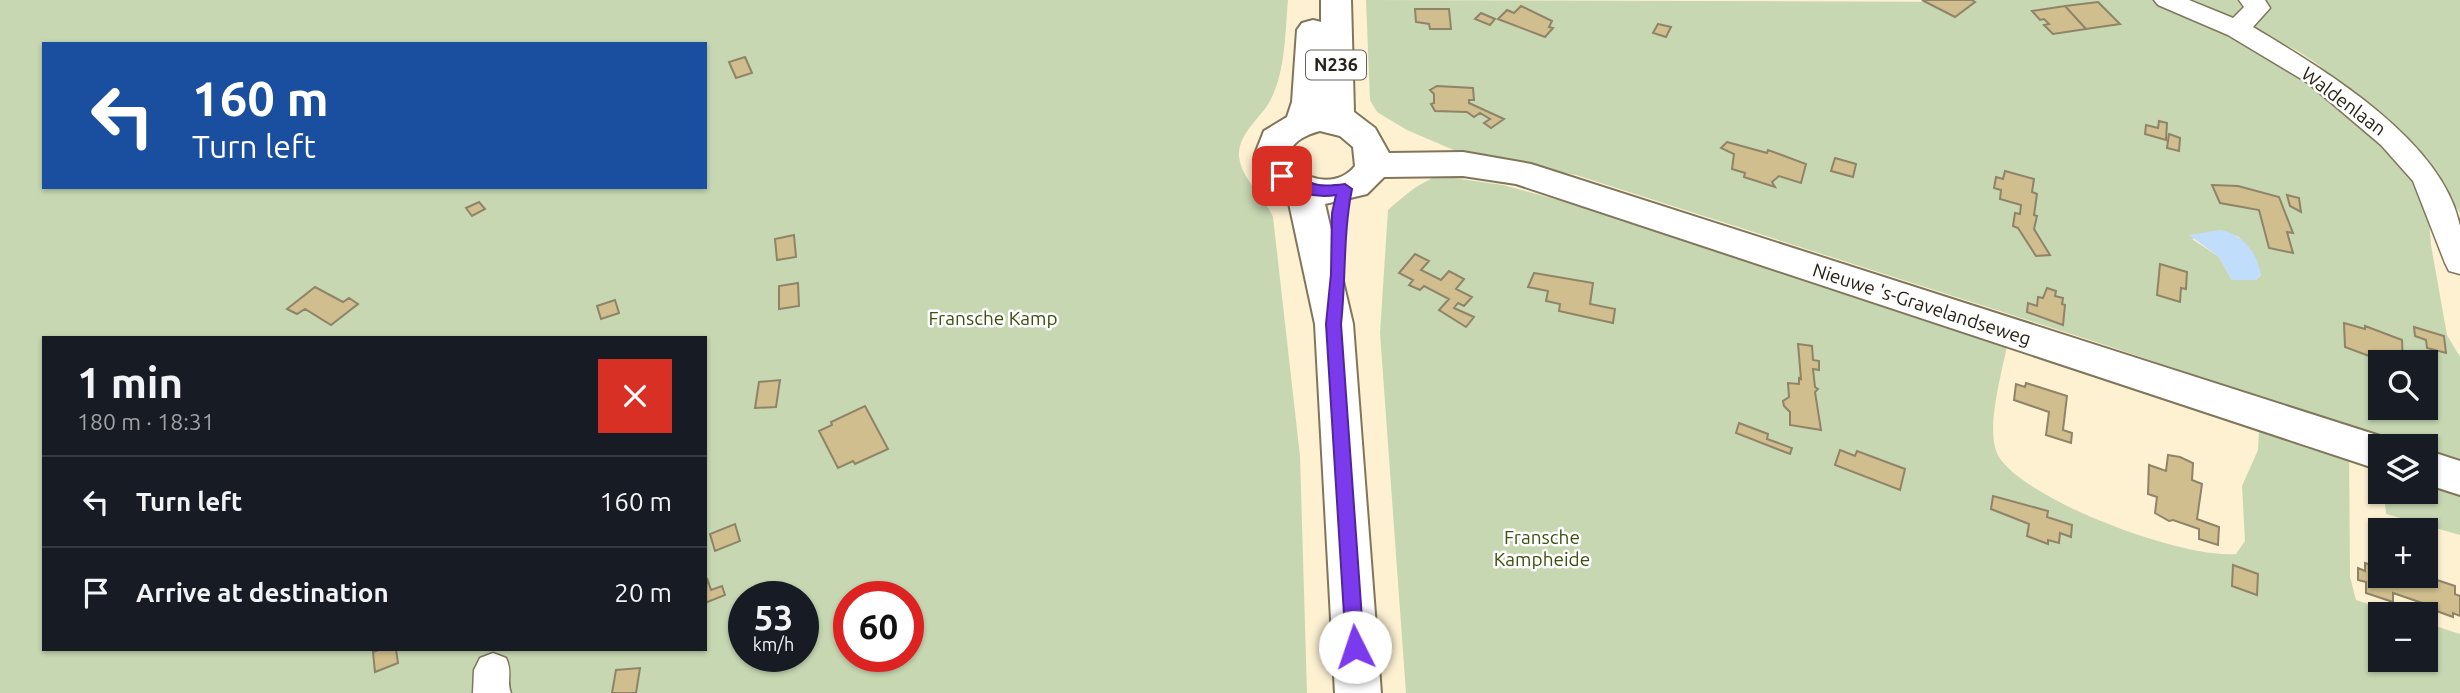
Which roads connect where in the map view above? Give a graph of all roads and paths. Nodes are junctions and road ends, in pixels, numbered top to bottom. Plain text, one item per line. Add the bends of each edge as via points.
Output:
1 (1315, 0) edge
2 (1336, 0) edge
3 (2166, 0) edge
4 (2252, 0) edge
5 (2237, 29) junction
6 (1302, 123) junction
7 (1364, 145) junction
8 (1301, 188) junction
9 (1345, 189) junction
10 (2460, 263) edge
11 (1334, 324) junction
12 (2368, 449) edge
13 (2438, 471) edge
14 (2460, 478) edge
15 (1358, 693) edge

1 - 6 main road, N236 via 1308,102
2 - 7 main road, N236 via 1338,114
3 - 5 street, Waldenlaan
4 - 5 street via 2257,8
5 - 10 street, Waldenlaan via 2317,77 2391,138 2426,177
6 - 7 main road via 1320,120
6 - 8 main road via 1280,135 1271,155 1282,176
7 - 9 main road via 1368,175
7 - 12 main road, Nieuwe 's-Gravelandseweg via 1519,172
8 - 9 main road
8 - 11 main road
9 - 11 main road
11 - 15 main road
13 - 14 main road

